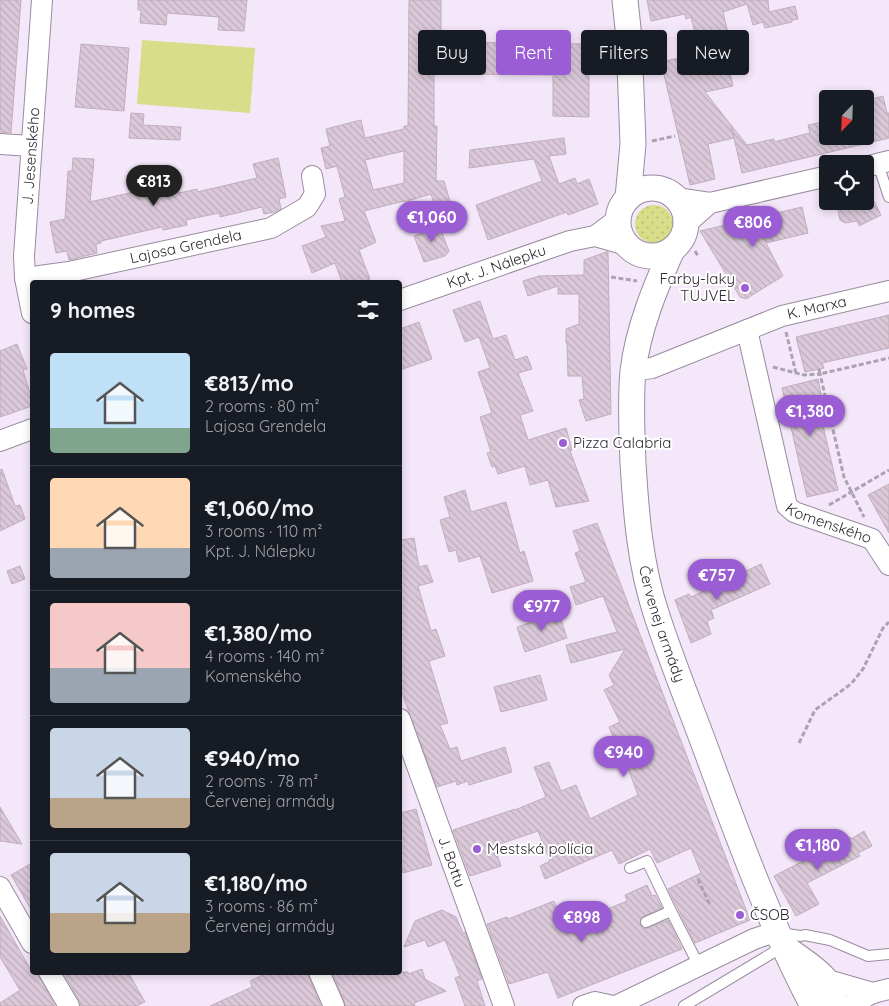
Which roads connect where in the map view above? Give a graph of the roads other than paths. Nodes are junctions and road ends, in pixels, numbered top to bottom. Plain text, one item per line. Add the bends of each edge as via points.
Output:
1 (42, 0) edge
2 (625, 0) edge
3 (641, 143) junction
4 (0, 144) edge
5 (31, 146) junction
6 (877, 164) edge
7 (312, 176) dead end
8 (819, 178) edge
9 (654, 188) junction
10 (889, 197) edge
11 (676, 198) junction
12 (710, 203) junction
13 (623, 209) junction
14 (686, 224) junction
15 (595, 236) junction
16 (632, 249) junction
17 (683, 250) junction
18 (25, 278) junction
19 (648, 283) junction
20 (889, 291) edge
21 (402, 299) edge
22 (30, 303) edge
23 (747, 330) junction
24 (633, 371) junction
25 (30, 431) edge
26 (0, 441) edge
27 (886, 553) edge
28 (402, 725) edge
29 (630, 868) dead end
30 (0, 887) edge
31 (671, 911) junction
32 (646, 922) dead end
33 (30, 940) edge
34 (780, 940) junction
35 (889, 954) edge
36 (699, 966) junction
37 (52, 975) edge
38 (320, 975) edge
39 (828, 980) junction
40 (881, 991) edge
41 (69, 1006) edge
42 (334, 1006) edge
43 (504, 1006) edge
44 (583, 1006) edge
45 (612, 1006) edge
46 (616, 1006) edge
47 (684, 1006) edge
48 (813, 1006) edge
49 (833, 1006) edge
50 (848, 1006) edge

1 - 5 street, J. Jesenského
2 - 3 street
3 - 9 street
3 - 13 street
4 - 5 street
5 - 18 street, J. Jesenského
6 - 10 lane
7 - 18 street, Lajosa Grendela via 315,194 307,207 270,228 69,272
8 - 12 street
9 - 11 street
9 - 13 street via 640,190
11 - 12 street
11 - 14 street via 684,210
12 - 14 street
13 - 15 street, Kpt. J. Nálepku
13 - 16 street via 619,230
14 - 17 street via 681,240
15 - 16 street, Kpt. J. Nálepku
15 - 21 street, Kpt. J. Nálepku via 570,241
16 - 17 street via 656,256
16 - 19 street
17 - 19 street, Červenej armády
18 - 22 street, J. Jesenského
19 - 24 street, Červenej armády
20 - 23 street, K. Marxa via 782,316
23 - 24 street, K. Marxa via 652,368
23 - 27 street, Komenského via 787,506 794,512 872,539
24 - 34 street, Červenej armády via 631,424 635,511 655,611
25 - 26 street
28 - 43 street, J. Bottu
29 - 31 lane via 647,861
30 - 33 street
31 - 32 lane
31 - 36 lane
34 - 35 lane via 805,935 830,940 868,956
34 - 36 street via 759,937
34 - 39 street
34 - 47 lane
34 - 48 street, Červenej armády
36 - 46 street
37 - 41 street
38 - 42 street
39 - 40 street
39 - 49 street via 833,992
40 - 50 street
44 - 45 street via 595,1002

